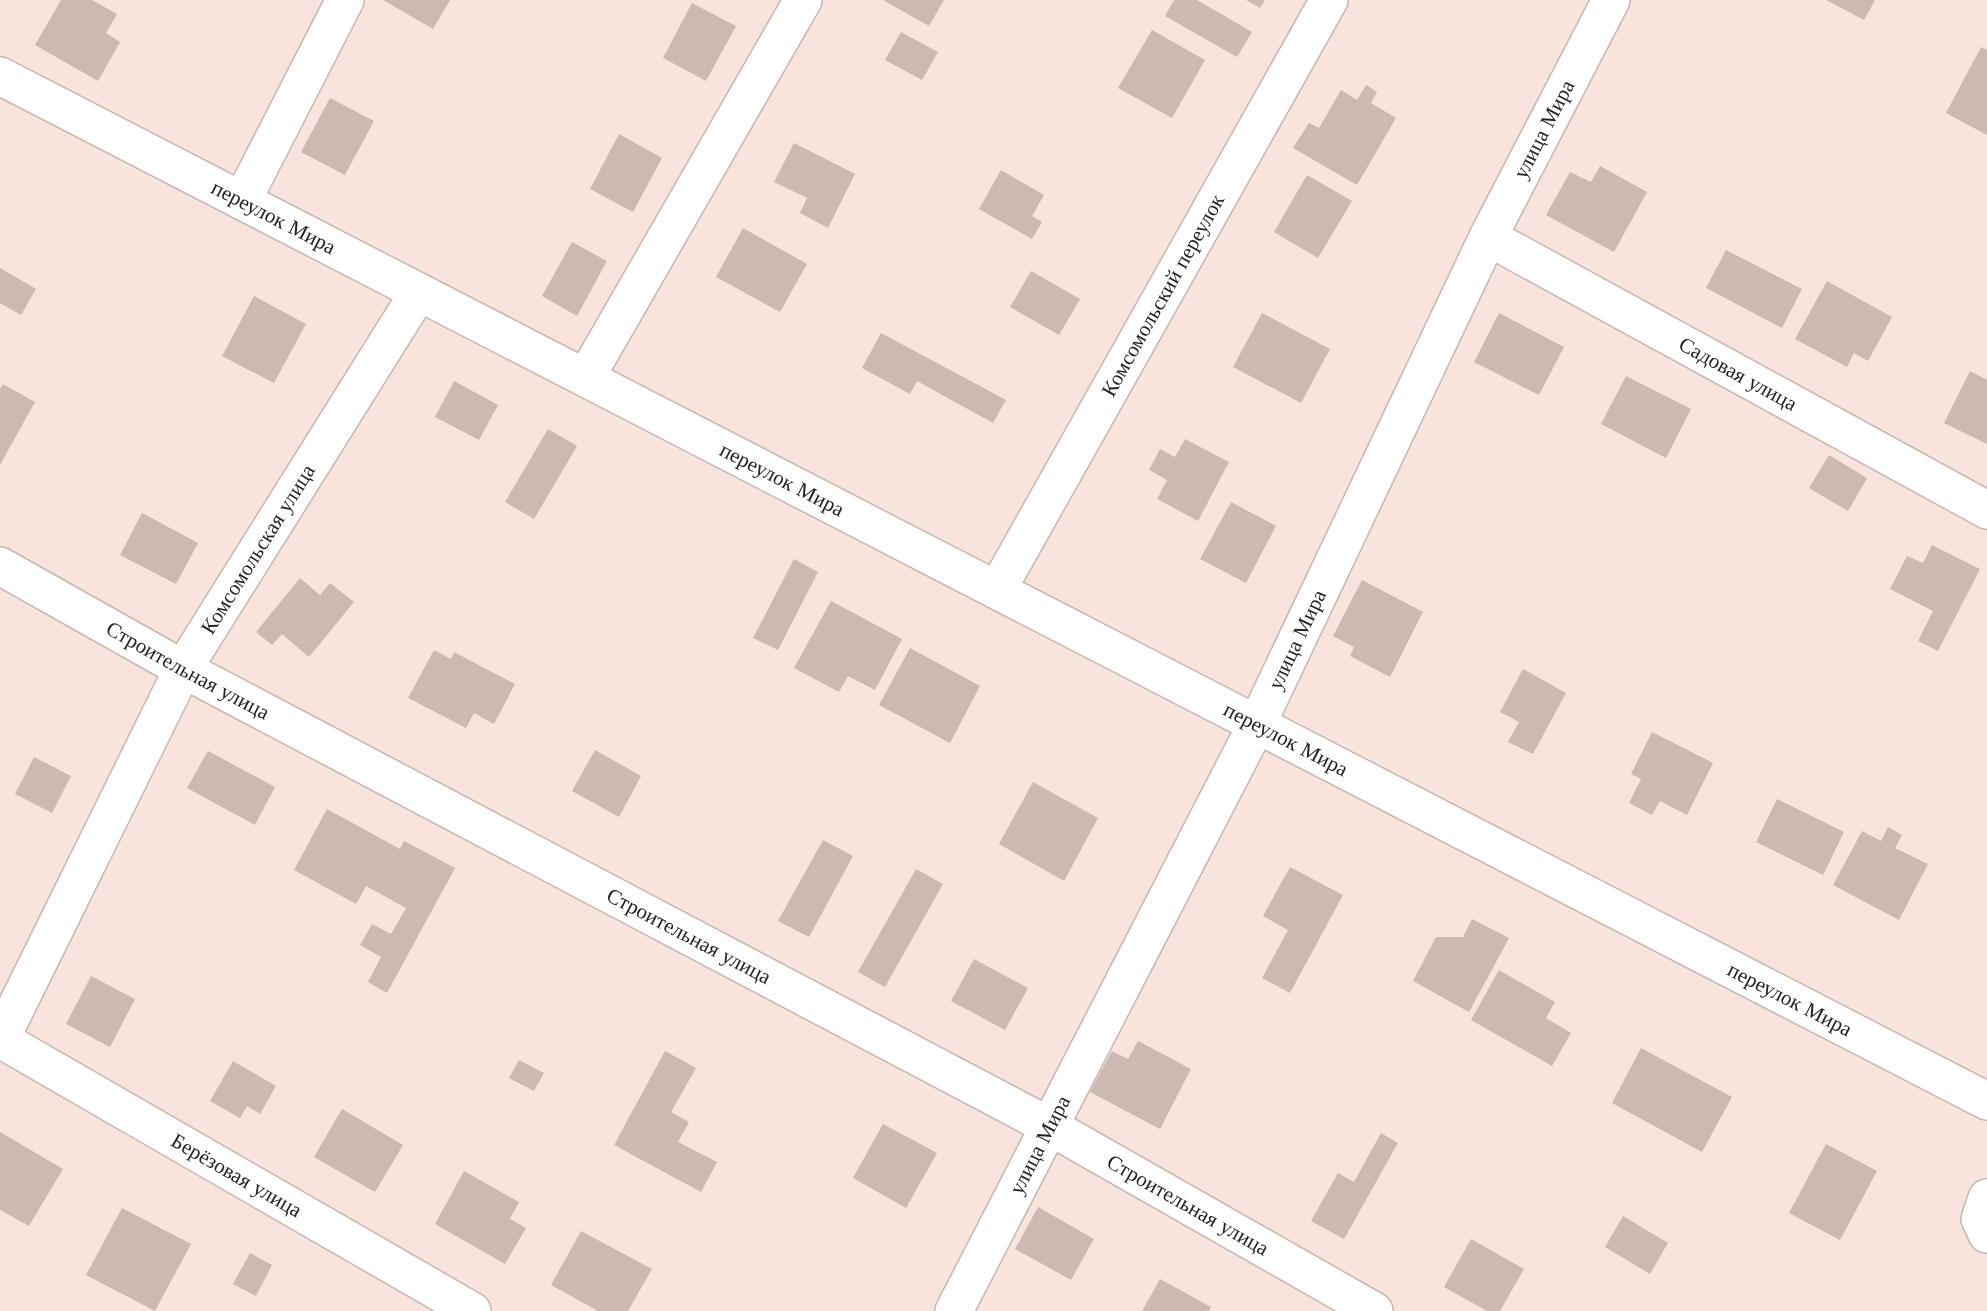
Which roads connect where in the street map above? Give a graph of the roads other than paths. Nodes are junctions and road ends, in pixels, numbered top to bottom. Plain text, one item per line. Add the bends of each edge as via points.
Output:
1 (345, 0) edge
2 (803, 0) edge
3 (1329, 0) edge
4 (1611, 0) edge
5 (0, 76) edge
6 (242, 201) junction
7 (1488, 237) junction
8 (419, 292) junction
9 (586, 377) junction
10 (1987, 510) edge
11 (0, 566) edge
12 (997, 590) junction
13 (183, 669) junction
14 (1257, 724) junction
15 (0, 1039) edge
16 (1987, 1101) edge
17 (1049, 1126) junction
18 (1987, 1198) edge
19 (1987, 1234) edge
20 (472, 1311) edge
21 (954, 1311) edge
22 (1374, 1311) edge

1 - 6 street
2 - 9 street
3 - 12 street, Комсомольский переулок
4 - 7 street, улица Мира
5 - 6 street, переулок Мира
6 - 8 street, переулок Мира
7 - 10 street, Садовая улица
7 - 14 street, улица Мира
8 - 9 street, переулок Мира
8 - 13 street, Комсомольская улица
9 - 12 street, переулок Мира
11 - 13 street, Строительная улица
12 - 14 street, переулок Мира
13 - 15 street, Комсомольская улица
13 - 17 street, Строительная улица
14 - 16 street, переулок Мира
14 - 17 street, улица Мира
15 - 20 street, Берёзовая улица
17 - 21 street, улица Мира
17 - 22 street, Строительная улица
18 - 19 street via 1980,1219

